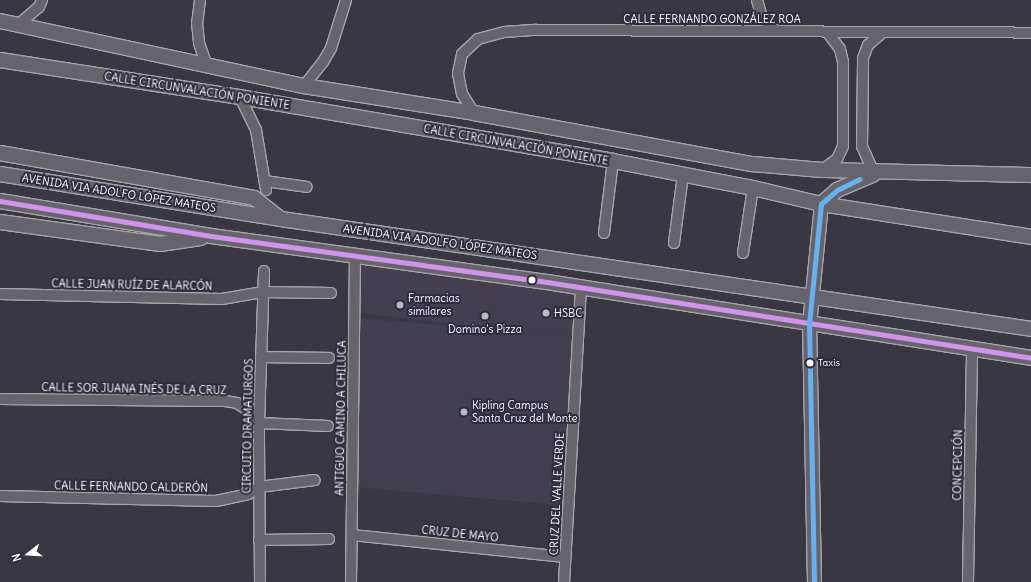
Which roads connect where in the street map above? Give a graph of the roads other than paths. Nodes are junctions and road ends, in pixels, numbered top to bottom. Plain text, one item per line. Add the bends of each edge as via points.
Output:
1 (42, 0) edge
2 (200, 0) edge
3 (346, 0) edge
4 (757, 0) edge
5 (0, 21) edge
6 (18, 24) junction
7 (775, 30) junction
8 (827, 32) junction
9 (883, 32) junction
10 (1031, 33) edge
11 (0, 60) edge
12 (207, 66) junction
13 (304, 86) junction
14 (240, 97) junction
15 (474, 113) junction
16 (0, 153) edge
17 (613, 161) junction
18 (822, 170) junction
19 (878, 171) junction
20 (0, 174) edge
21 (683, 175) junction
22 (1031, 176) edge
23 (308, 187) dead end
24 (753, 188) junction
25 (0, 201) edge
26 (821, 204) junction
27 (281, 219) junction
28 (0, 222) edge
29 (604, 233) dead end
30 (211, 236) junction
31 (1031, 237) edge
32 (674, 243) dead end
33 (743, 253) dead end
34 (355, 255) junction
35 (264, 271) dead end
36 (581, 287) junction
37 (262, 292) junction
38 (331, 293) dead end
39 (0, 294) edge
40 (812, 295) junction
41 (809, 324) junction
42 (1031, 329) edge
43 (972, 349) junction
44 (261, 357) junction
45 (329, 358) dead end
46 (1031, 358) edge
47 (0, 399) edge
48 (259, 423) junction
49 (328, 426) dead end
50 (315, 480) dead end
51 (259, 487) junction
52 (0, 496) edge
53 (352, 535) junction
54 (329, 539) dead end
55 (260, 540) junction
56 (565, 557) junction
57 (260, 582) edge
58 (351, 582) edge
59 (564, 582) edge
60 (814, 582) edge
61 (968, 582) edge

1 - 6 street via 39,7
2 - 12 street via 199,43
3 - 13 street via 331,48
4 - 7 street via 762,18
5 - 6 main road, CALLE CIRCUNVALACIÓN PONIENTE
6 - 12 main road, CALLE CIRCUNVALACIÓN PONIENTE
7 - 8 street, CALLE FERNANDO GONZÁLEZ ROA
7 - 15 street, CALLE FERNANDO GONZÁLEZ ROA via 536,30 504,32 478,39 462,54 458,72 462,94
8 - 9 street, CALLE FERNANDO GONZÁLEZ ROA
8 - 18 street via 840,49 843,62 843,146 837,159
9 - 10 street, CALLE FERNANDO GONZÁLEZ ROA
9 - 19 street via 868,45 863,58 862,146
11 - 14 main road, CALLE CIRCUNVALACIÓN PONIENTE
12 - 13 main road, CALLE CIRCUNVALACIÓN PONIENTE
13 - 15 main road, CALLE CIRCUNVALACIÓN PONIENTE
14 - 17 main road, CALLE CIRCUNVALACIÓN PONIENTE
14 - 23 street via 256,130 266,186
15 - 18 main road, CALLE CIRCUNVALACIÓN PONIENTE via 753,164
16 - 27 main road via 254,198
17 - 21 main road, CALLE CIRCUNVALACIÓN PONIENTE
17 - 29 street
18 - 19 main road, CALLE CIRCUNVALACIÓN PONIENTE
19 - 22 main road, CALLE CIRCUNVALACIÓN PONIENTE
19 - 26 main road via 837,190
20 - 27 main road, AVENIDA VIA ADOLFO LÓPEZ MATEOS
21 - 24 main road, CALLE CIRCUNVALACIÓN PONIENTE
21 - 32 street
24 - 26 main road, CALLE CIRCUNVALACIÓN PONIENTE
24 - 33 street
25 - 30 main road
26 - 31 main road, CALLE CIRCUNVALACIÓN PONIENTE
26 - 40 street
27 - 40 main road, AVENIDA VIA ADOLFO LÓPEZ MATEOS
28 - 30 main road via 160,244
30 - 34 main road
34 - 36 main road
34 - 53 street, ANTIGUO CAMINO A CHILUCA
35 - 37 street, CIRCUITO DRAMATURGOS
36 - 41 main road
36 - 56 street, CRUZ DEL VALLE VERDE
37 - 38 street, CALLE JUAN RUÍZ DE ALARCÓN
37 - 39 street, CALLE JUAN RUÍZ DE ALARCÓN via 222,299
37 - 44 street, CIRCUITO DRAMATURGOS
40 - 41 street
40 - 42 main road, AVENIDA VIA ADOLFO LÓPEZ MATEOS
41 - 43 main road
41 - 60 street
43 - 46 main road
43 - 61 street, CONCEPCIÓN
44 - 45 street
44 - 48 street, CIRCUITO DRAMATURGOS
47 - 48 street, CALLE SOR JUANA INÉS DE LA CRUZ via 225,401 237,403 249,411
48 - 49 street
48 - 51 street, CIRCUITO DRAMATURGOS
50 - 51 street, CALLE FERNANDO CALDERÓN
51 - 52 street, CALLE FERNANDO CALDERÓN via 248,494 216,501
51 - 55 street, CIRCUITO DRAMATURGOS
53 - 56 street, CRUZ DE MAYO
53 - 58 street, ANTIGUO CAMINO A CHILUCA
54 - 55 street
55 - 57 street, CIRCUITO DRAMATURGOS
56 - 59 street, CRUZ DEL VALLE VERDE

